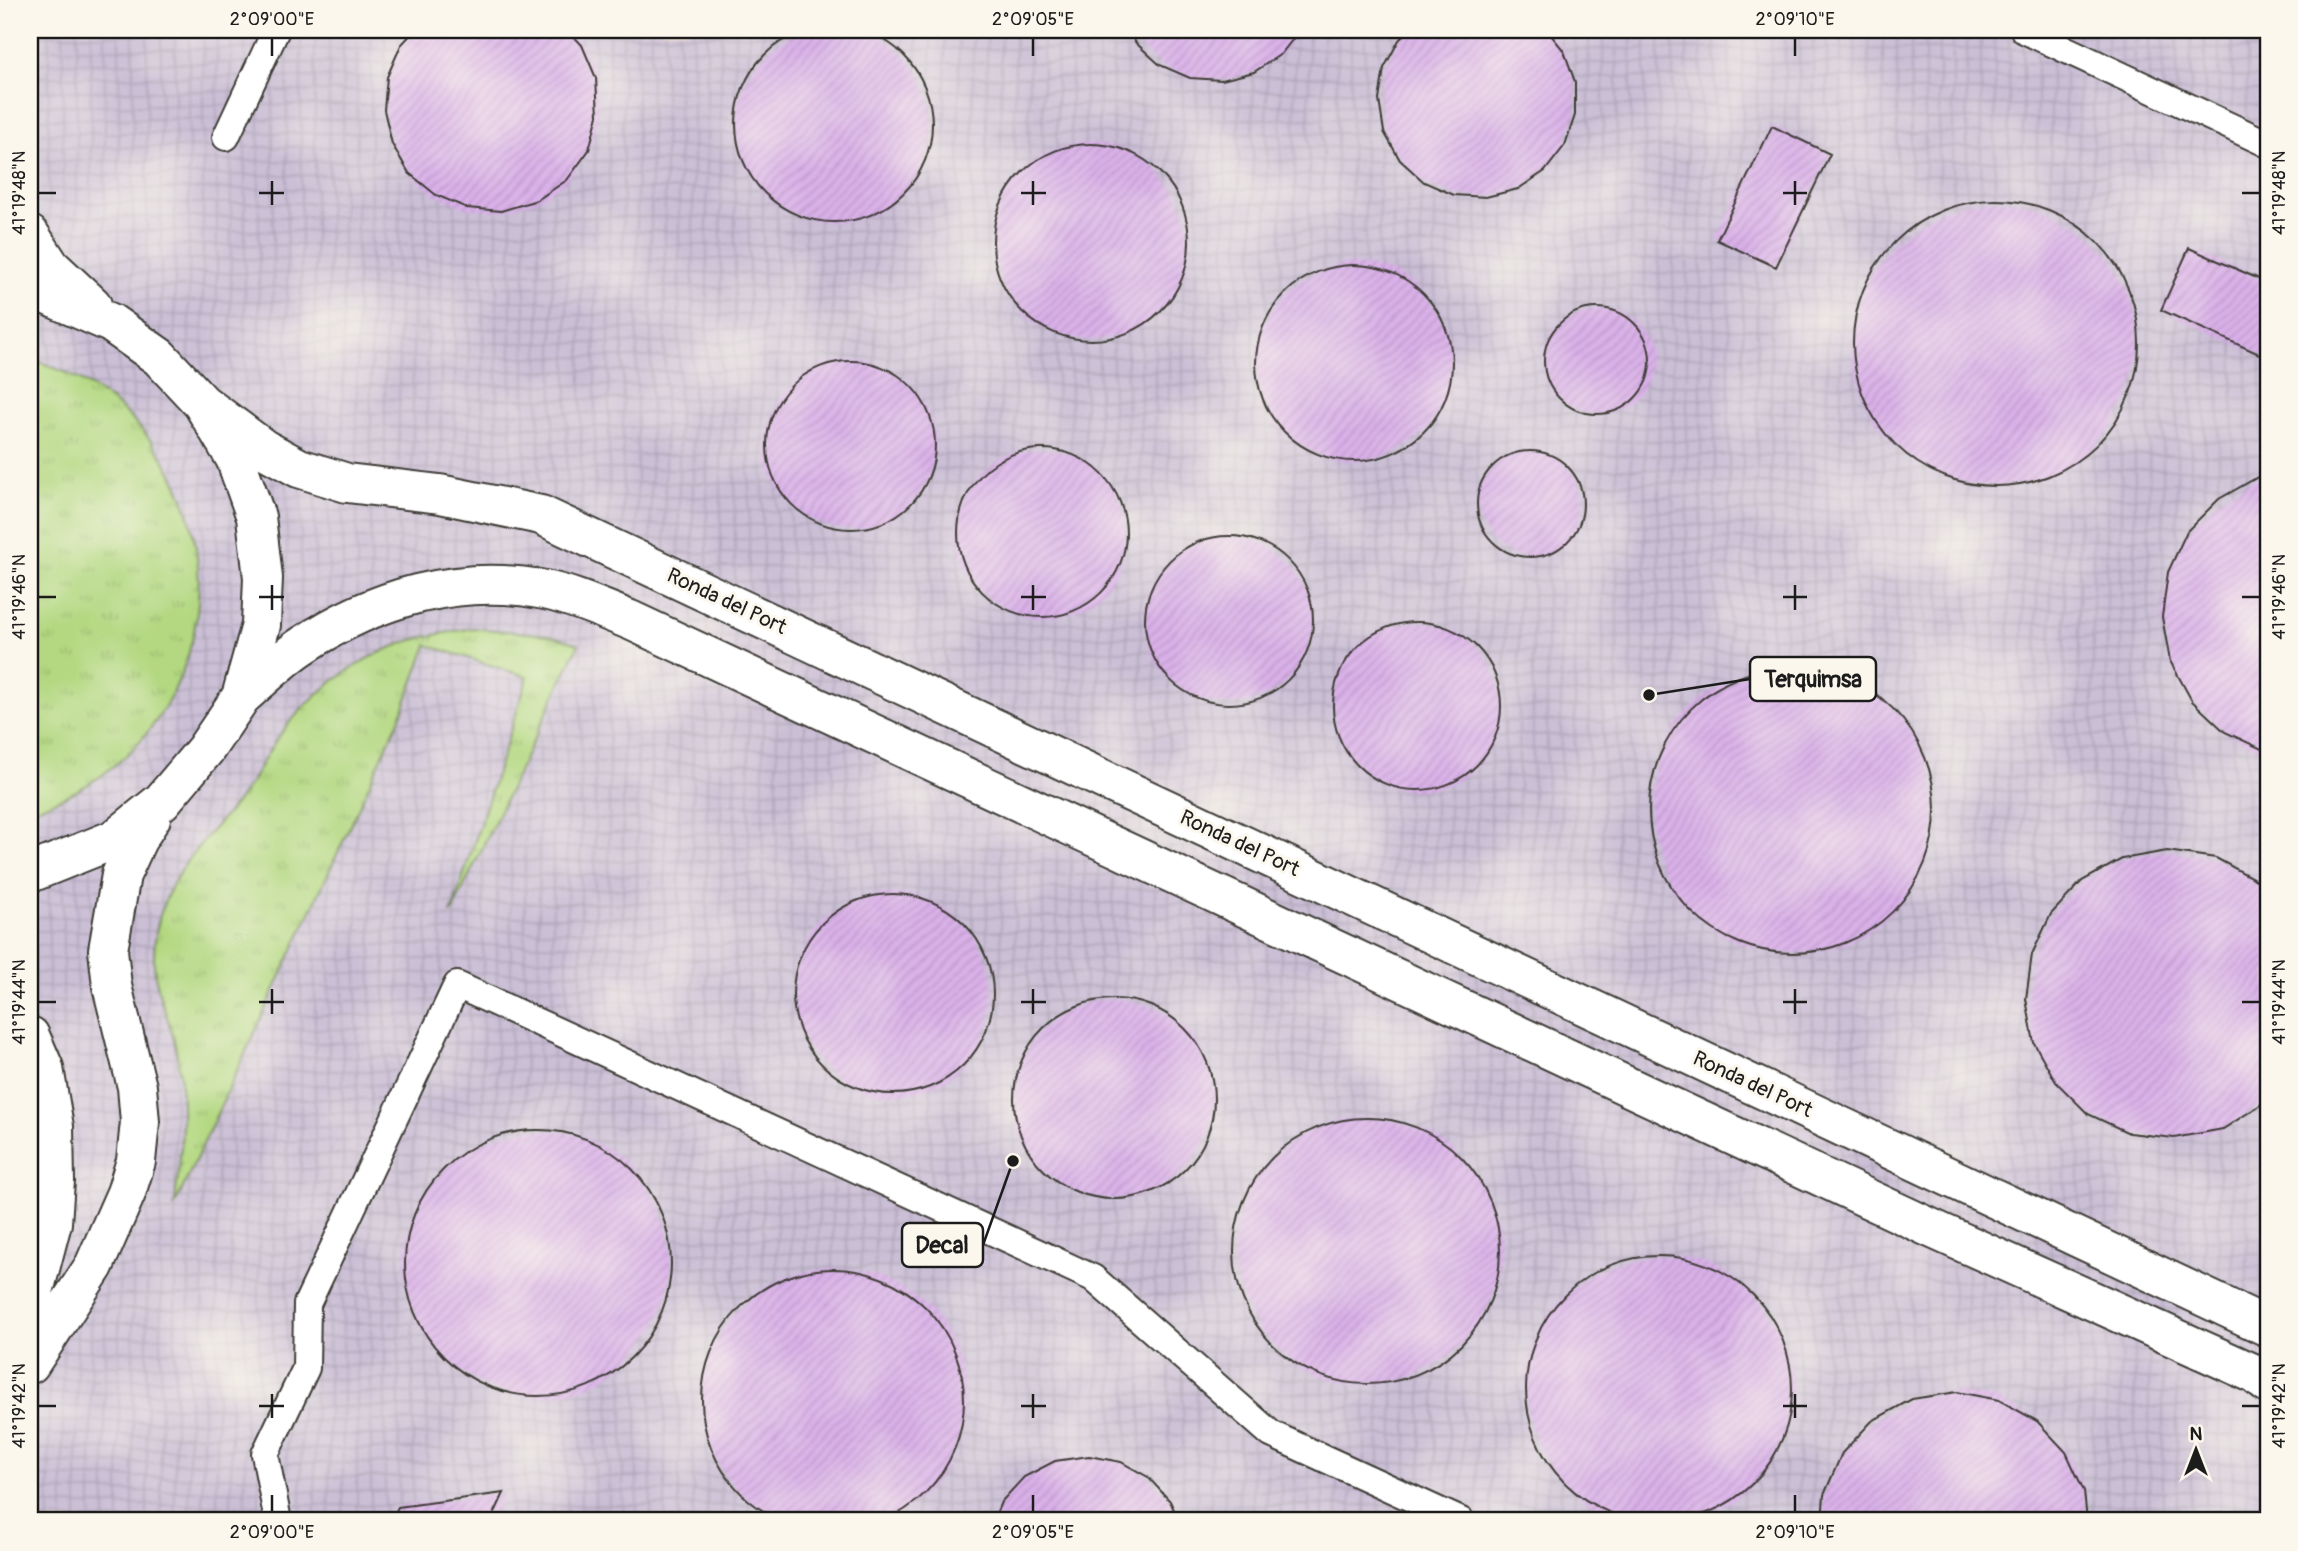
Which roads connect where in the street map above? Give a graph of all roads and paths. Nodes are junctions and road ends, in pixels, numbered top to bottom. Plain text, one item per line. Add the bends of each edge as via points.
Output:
1 (276, 30) edge
2 (2024, 30) edge
3 (226, 137) dead end
4 (2268, 144) edge
5 (30, 235) edge
6 (30, 292) edge
7 (111, 323) junction
8 (202, 403) junction
9 (241, 697) junction
10 (162, 802) junction
11 (30, 873) edge
12 (30, 1036) edge
13 (30, 1307) edge
14 (2268, 1327) edge
15 (30, 1364) edge
16 (2268, 1384) edge
17 (278, 1521) edge
18 (1461, 1521) edge

1 - 3 lane
2 - 4 lane
5 - 7 street via 51,267
6 - 7 street
7 - 8 street via 159,357
8 - 9 street via 235,458 256,517 263,578 261,625
8 - 14 street, Ronda del Port via 264,449 299,468 347,483 486,502 553,520
9 - 10 street
9 - 16 street via 300,647 335,626 376,606 421,592 505,584 547,590 592,605 1933,1229 2255,1374
10 - 11 street via 115,839
10 - 15 street via 121,875 108,950 137,1087 140,1122 135,1161 94,1266
12 - 13 street via 44,1068 54,1128 55,1181 52,1223
17 - 18 lane via 265,1454 306,1368 307,1304 457,985 1093,1278 1272,1434

